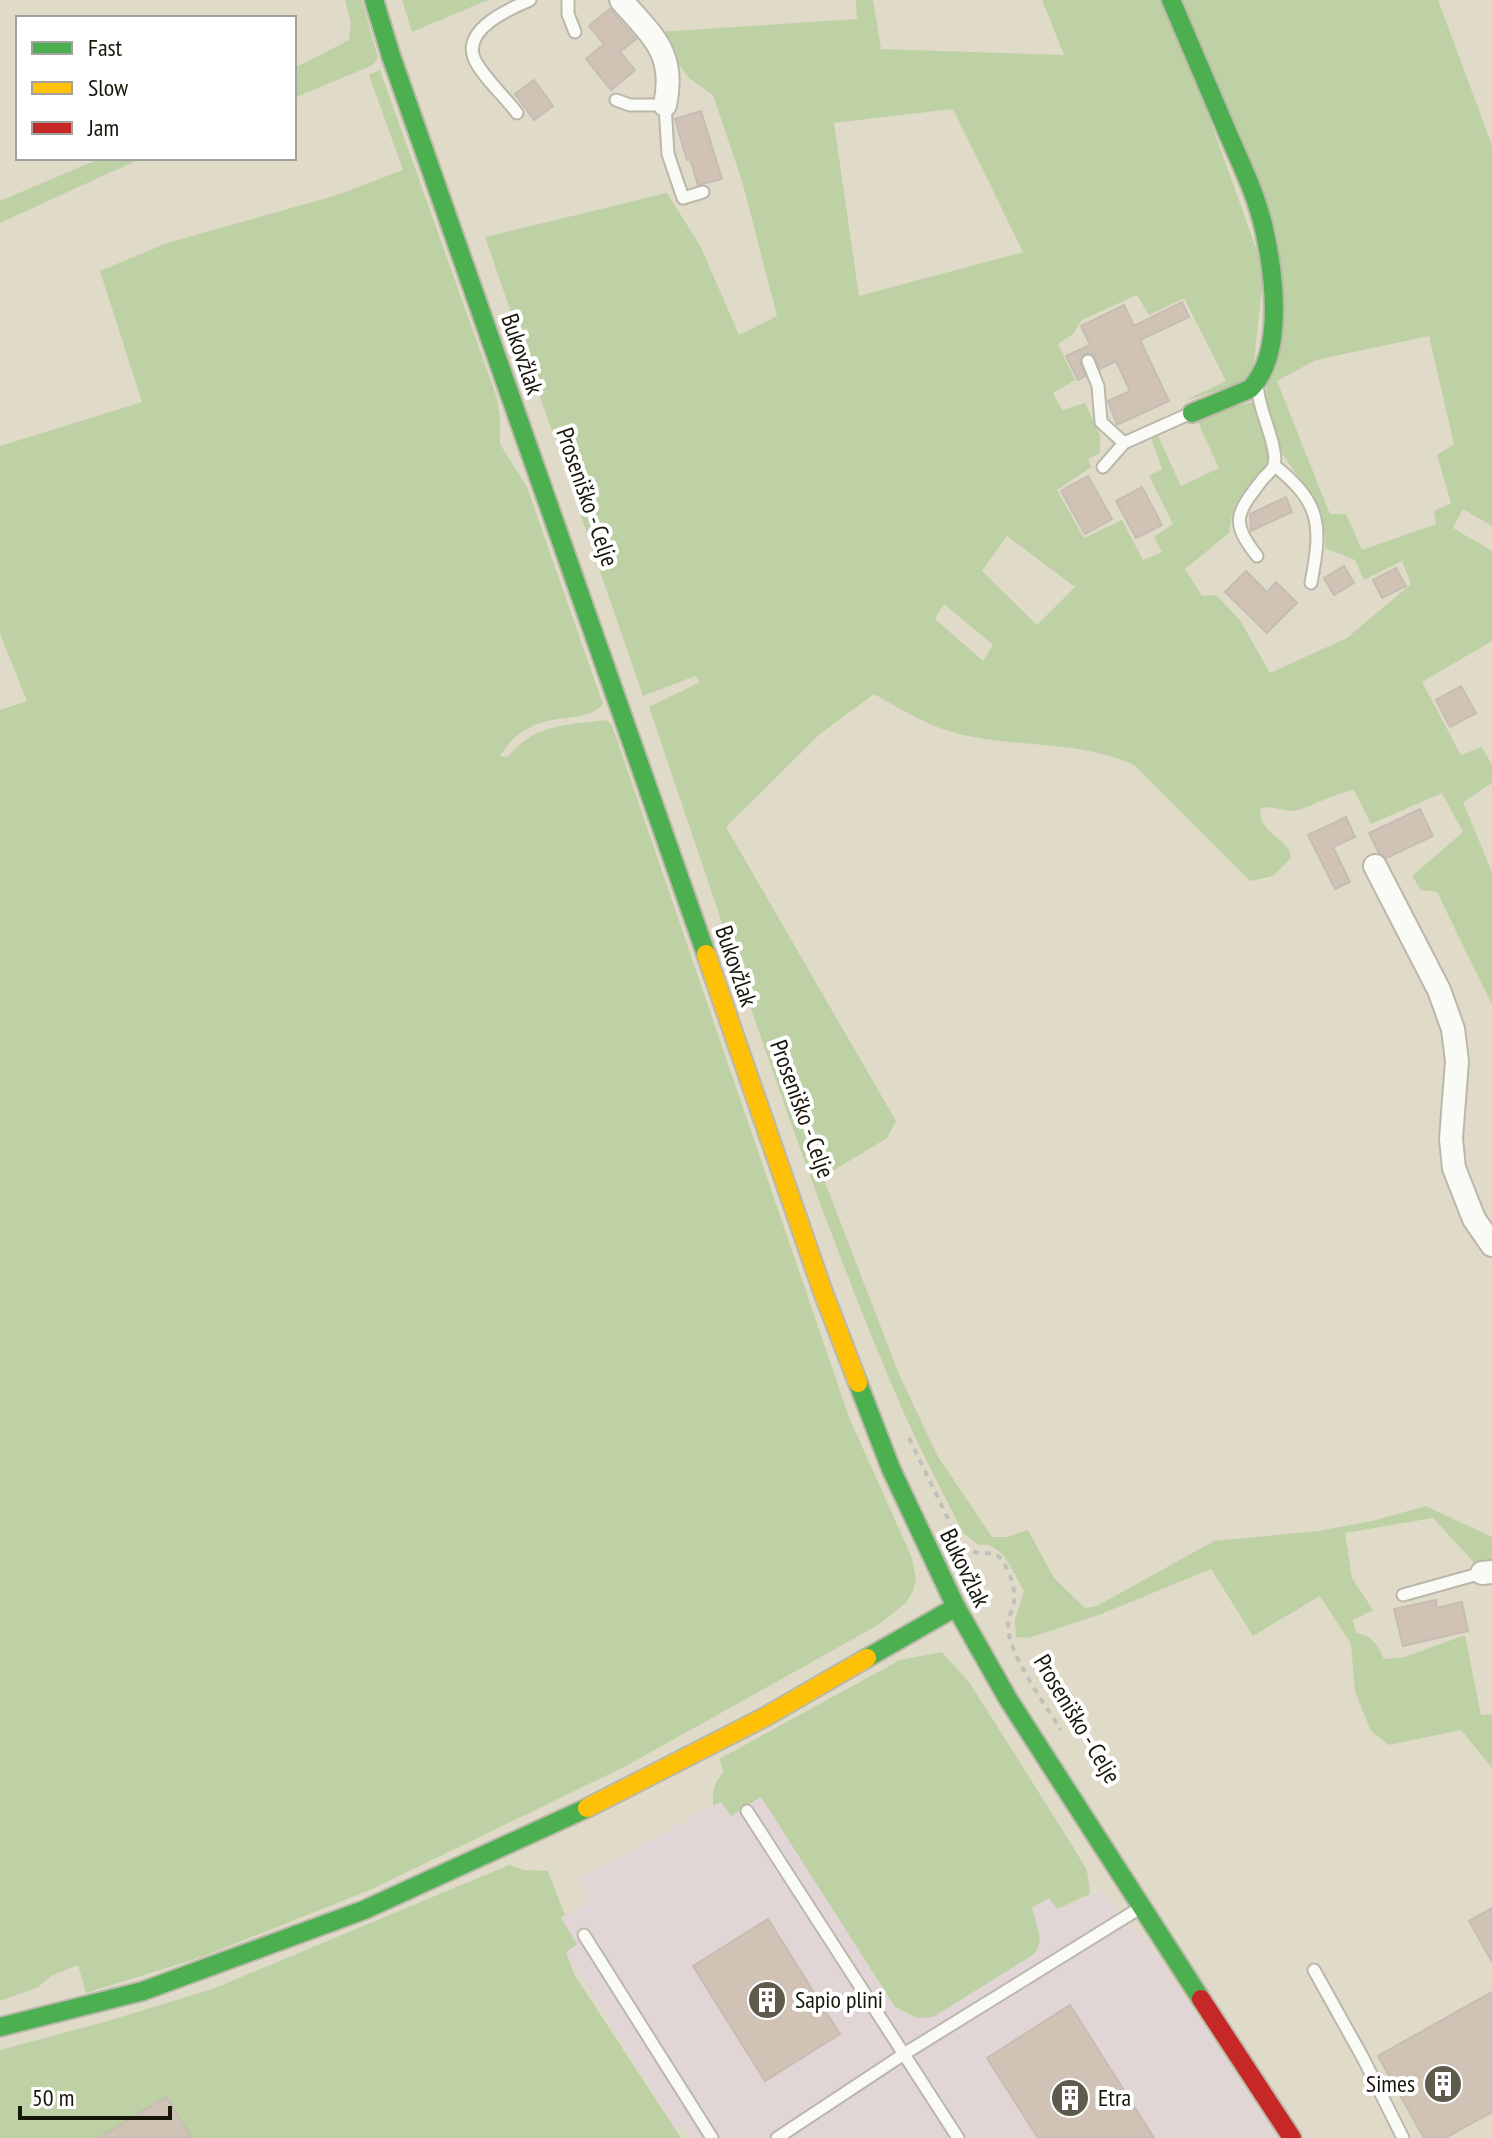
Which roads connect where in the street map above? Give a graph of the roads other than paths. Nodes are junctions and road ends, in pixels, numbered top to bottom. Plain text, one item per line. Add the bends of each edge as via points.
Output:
1 (374, 0) edge
2 (530, 0) edge
3 (568, 0) edge
4 (621, 0) edge
5 (1171, 0) edge
6 (575, 32) dead end
7 (616, 100) dead end
8 (665, 105) junction
9 (517, 113) dead end
10 (703, 192) dead end
11 (1088, 361) dead end
12 (1257, 382) junction
13 (1192, 413) joint
14 (1124, 443) junction
15 (1274, 465) junction
16 (1103, 467) dead end
17 (1257, 556) dead end
18 (1311, 583) dead end
19 (1375, 866) dead end
20 (1492, 1245) edge
21 (1487, 1572) edge
22 (1403, 1595) dead end
23 (956, 1607) junction
24 (747, 1811) dead end
25 (1141, 1908) junction
26 (584, 1935) dead end
27 (1314, 1970) dead end
28 (0, 2027) edge
29 (904, 2054) junction
30 (712, 2138) edge
31 (777, 2138) edge
32 (958, 2138) edge
33 (1292, 2138) edge
34 (1403, 2138) edge

1 - 23 main road, Bukovžlak via 823,1292 891,1469
2 - 9 lane via 486,23 473,41 473,56
3 - 6 lane
4 - 8 street via 668,65
5 - 12 main road via 1264,229 1274,325
7 - 8 lane
8 - 10 lane via 668,154 683,198
11 - 14 lane via 1098,386 1101,422
12 - 13 main road
12 - 15 lane
13 - 14 lane
14 - 16 lane
15 - 17 lane via 1240,511 1238,527
15 - 18 lane via 1303,494 1318,523
19 - 20 street via 1439,990 1453,1029 1454,1168 1474,1219
21 - 22 lane
23 - 25 main road, Bukovžlak
23 - 28 main road via 765,1717 582,1811 364,1910 143,1991
24 - 29 lane
25 - 29 lane
25 - 33 main road, Bukovžlak
26 - 30 lane
27 - 34 lane
29 - 31 lane
29 - 32 lane

